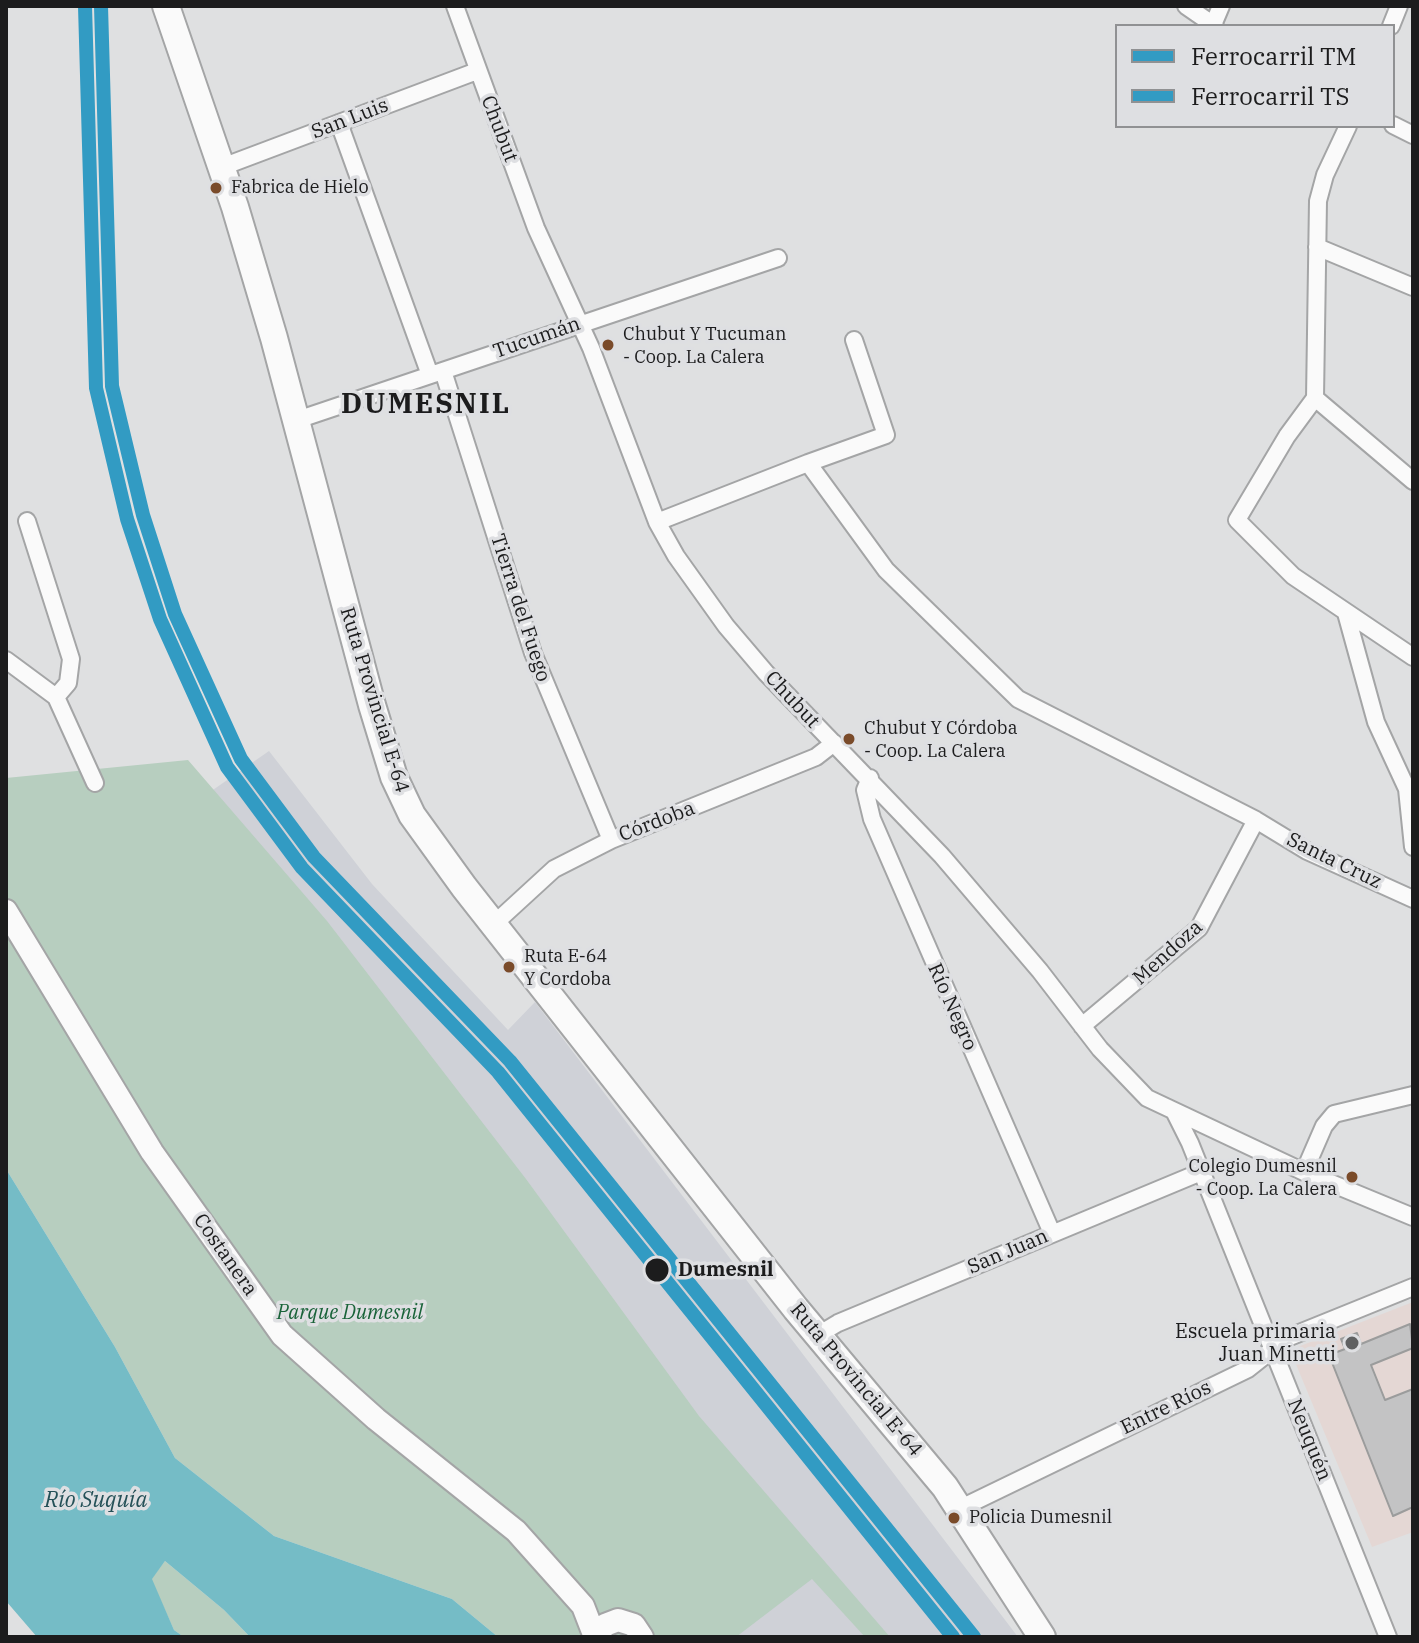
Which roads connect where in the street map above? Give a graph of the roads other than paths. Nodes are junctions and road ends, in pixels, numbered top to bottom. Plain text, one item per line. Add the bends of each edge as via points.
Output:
1 (166, 6) edge
2 (455, 6) edge
3 (1186, 6) edge
4 (1211, 24) edge
5 (477, 71) junction
6 (339, 123) junction
7 (1395, 126) edge
8 (1347, 128) edge
9 (1413, 135) edge
10 (222, 167) junction
11 (1317, 247) junction
12 (778, 258) dead end
13 (1413, 287) edge
14 (579, 323) junction
15 (854, 340) dead end
16 (437, 373) junction
17 (1315, 398) junction
18 (297, 420) junction
19 (808, 463) junction
20 (1413, 481) edge
21 (27, 521) dead end
22 (657, 522) junction
23 (1346, 613) junction
24 (1413, 657) edge
25 (6, 660) edge
26 (56, 697) junction
27 (834, 743) junction
28 (870, 778) junction
29 (95, 783) dead end
30 (1256, 820) junction
31 (611, 840) junction
32 (1413, 847) edge
33 (1413, 899) edge
34 (6, 911) edge
35 (494, 924) junction
36 (1082, 1026) junction
37 (1413, 1095) edge
38 (1174, 1111) junction
39 (1201, 1172) junction
40 (1304, 1172) junction
41 (1413, 1217) edge
42 (1052, 1233) junction
43 (1413, 1287) edge
44 (818, 1335) junction
45 (1272, 1348) junction
46 (961, 1508) junction
47 (583, 1606) junction
48 (615, 1621) junction
49 (596, 1637) edge
50 (642, 1637) edge
51 (1042, 1637) edge
52 (1388, 1637) edge

1 - 10 main road, Ruta Provincial E-64
2 - 5 street, Chubut
3 - 4 street
5 - 6 street, San Luis
5 - 14 street, Chubut via 536,228
6 - 10 street, San Luis
6 - 16 street, Tierra del Fuego
7 - 9 street
8 - 11 street via 1318,201
10 - 18 main road, Ruta Provincial E-64
11 - 13 street
11 - 17 street
12 - 14 street, Tucumán
14 - 16 street, Tucumán
14 - 22 street, Chubut
15 - 19 street via 886,435
16 - 18 street, Tucumán
16 - 31 street, Tierra del Fuego via 533,653
17 - 20 street
17 - 23 street via 1237,520 1275,560
18 - 35 main road, Ruta Provincial E-64 via 394,777 421,830
19 - 22 street
19 - 30 street, Santa Cruz via 886,570 1008,692
21 - 26 street via 71,659 68,683
22 - 27 street, Chubut via 726,626
23 - 24 street
23 - 32 street via 1376,722 1407,789
25 - 26 street
26 - 29 street
27 - 28 street, Chubut
27 - 31 street, Córdoba via 816,757
28 - 36 street, Chubut via 1026,954
28 - 42 street, Río Negro via 867,805
30 - 33 street, Santa Cruz via 1318,856
30 - 36 street, Mendoza via 1199,928
31 - 35 street, Córdoba via 554,869
34 - 47 street, Costanera via 152,1152 282,1335 376,1419 516,1531
35 - 44 main road, Ruta Provincial E-64
36 - 38 street, Chubut via 1136,1088
37 - 40 street via 1334,1114
38 - 39 street, Neuquén
38 - 40 street, Chubut
39 - 42 street, San Juan
39 - 45 street, Neuquén
40 - 41 street, Chubut
42 - 44 street, San Juan
43 - 45 street, Entre Ríos
44 - 46 main road, Ruta Provincial E-64
45 - 46 street, Entre Ríos via 1248,1369
45 - 52 street, Neuquén
46 - 51 main road, Ruta Provincial E-64
47 - 48 street, Costanera
47 - 49 street, Costanera
48 - 49 street, Costanera
48 - 50 street, Costanera via 634,1625

